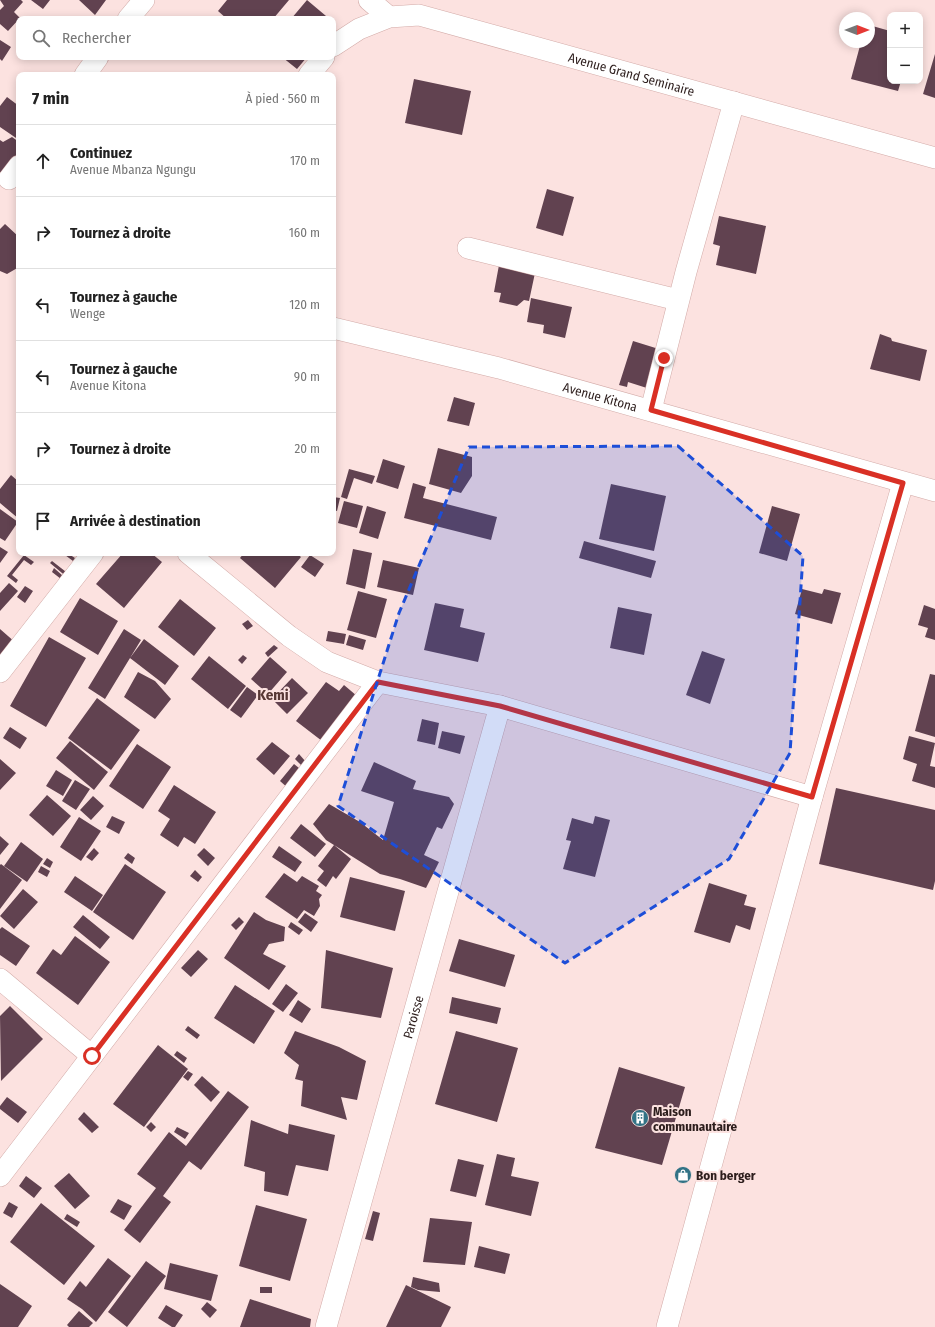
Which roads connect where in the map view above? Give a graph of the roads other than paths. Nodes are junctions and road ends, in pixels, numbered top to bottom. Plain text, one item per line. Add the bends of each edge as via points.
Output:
1 (144, 0) edge
2 (369, 0) edge
3 (131, 16) edge
4 (388, 17) junction
5 (336, 44) edge
6 (96, 60) edge
7 (322, 60) edge
8 (87, 72) edge
9 (312, 72) edge
10 (734, 102) junction
11 (935, 158) edge
12 (468, 248) dead end
13 (678, 300) junction
14 (336, 329) edge
15 (651, 410) junction
16 (903, 483) junction
17 (935, 491) edge
18 (91, 556) edge
19 (192, 556) edge
20 (0, 672) edge
21 (378, 682) junction
22 (500, 706) junction
23 (812, 797) junction
24 (0, 979) edge
25 (92, 1056) junction
26 (0, 1176) edge
27 (326, 1327) edge
28 (667, 1327) edge

1 - 3 street
2 - 4 street
4 - 5 street, Avenue Grand Seminaire via 359,29
4 - 10 street, Avenue Grand Seminaire via 419,15
6 - 8 street
7 - 9 street
10 - 11 street, Avenue Grand Seminaire
10 - 13 street
12 - 13 street
13 - 15 street
14 - 15 street, Avenue Kitona via 499,368
15 - 16 street, Avenue Kitona
16 - 17 street, Avenue Kitona
16 - 23 street
18 - 20 street
19 - 21 street via 301,645 327,662
21 - 22 street
21 - 25 street
22 - 23 street
22 - 27 street, Paroisse
23 - 28 street
24 - 25 street
25 - 26 street

